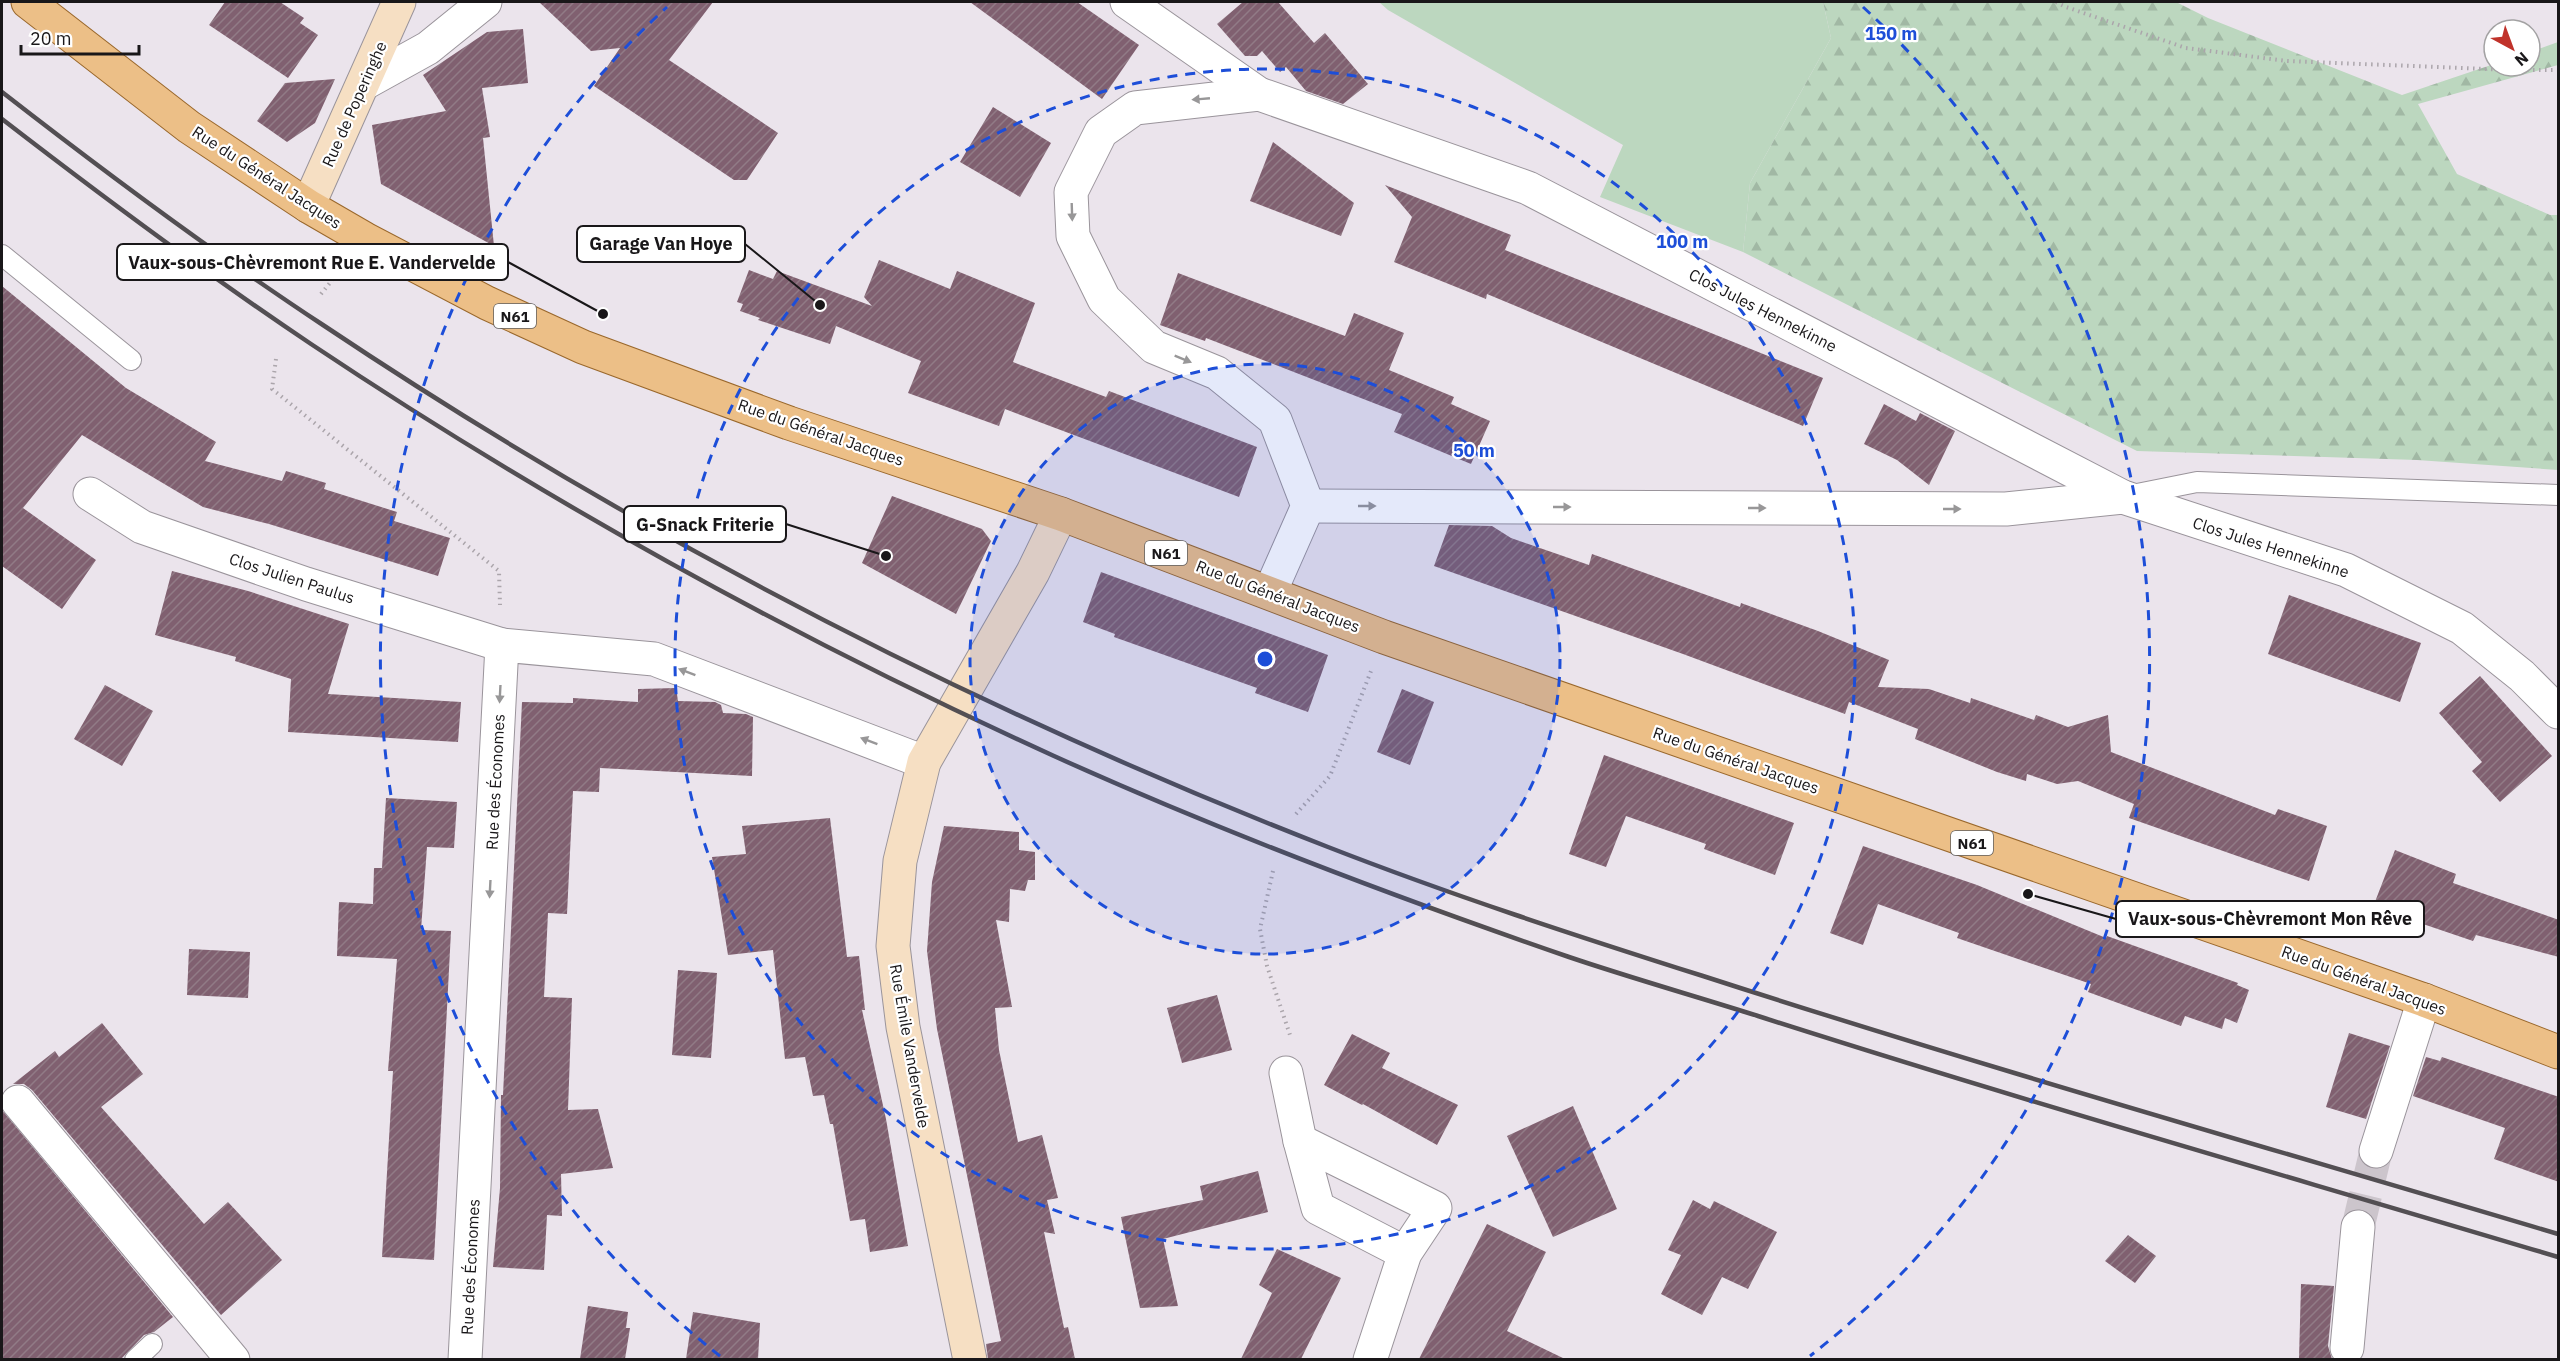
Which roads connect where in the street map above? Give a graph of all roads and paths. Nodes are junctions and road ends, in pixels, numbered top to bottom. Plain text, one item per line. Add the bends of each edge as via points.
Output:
1 (28, 2) edge
2 (399, 2) edge
3 (485, 2) edge
4 (1127, 2) edge
5 (2056, 2) edge
6 (2559, 69) edge
7 (363, 84) junction
8 (1259, 94) junction
9 (308, 206) junction
10 (2, 255) edge
11 (276, 359) dead end
12 (131, 360) dead end
13 (90, 494) dead end
14 (2559, 495) edge
15 (2123, 497) junction
16 (1308, 506) junction
17 (1061, 514) junction
18 (1270, 592) junction
19 (1384, 637) junction
20 (502, 645) junction
21 (2559, 712) edge
22 (924, 762) junction
23 (1296, 814) dead end
24 (1273, 871) dead end
25 (2424, 1000) junction
26 (2559, 1053) edge
27 (1286, 1072) joint
28 (18, 1102) dead end
29 (1300, 1141) junction
30 (2376, 1151) tunnel mouth
31 (2358, 1227) tunnel mouth
32 (1405, 1253) junction
33 (152, 1344) dead end
34 (2346, 1348) dead end
35 (135, 1359) edge
36 (233, 1359) edge
37 (465, 1359) edge
38 (970, 1359) edge
39 (1370, 1359) edge

1 - 9 main road, Rue du Général Jacques / N61 via 189,127
2 - 7 main road, Rue de Poperinghe
3 - 7 street via 428,48
4 - 8 street, Clos Jules Hennekinne
5 - 6 path via 2186,48 2287,61
7 - 9 main road, Rue de Poperinghe
8 - 15 street, Clos Jules Hennekinne via 1528,188
8 -> 16 street, Clos Jules Hennekinne via 1135,108 1101,132 1071,192 1073,236 1104,299 1154,347 1217,373 1275,420
9 - 17 main road, Rue du Général Jacques / N61 via 487,303 583,347 789,423
10 - 12 lane
11 - 20 path via 272,389 499,571
13 - 20 street, Clos Julien Paulus via 142,527 306,584
14 - 15 lane via 2197,482
16 -> 15 street, Clos Jules Hennekinne via 2007,509
15 - 21 street, Clos Jules Hennekinne via 2346,570 2462,628
16 - 18 street
17 - 18 main road, Rue du Général Jacques / N61
17 - 22 main road, Rue Émile Vandervelde via 1033,572
18 - 19 main road, Rue du Général Jacques / N61
19 - 23 path via 1330,776
19 - 25 main road, Rue du Général Jacques / N61
22 -> 20 street via 654,659
20 -> 37 street, Rue des Économes
22 - 38 main road, Rue Émile Vandervelde via 900,861 893,946 903,1027
24 - 27 path via 1260,929 1267,966 1298,1060
25 - 26 main road, Rue du Général Jacques / N61
25 - 30 street
27 - 29 street
28 - 36 street
29 - 32 street via 1318,1208
29 - 32 street via 1435,1208
31 - 34 street
32 - 39 street
33 - 35 lane

